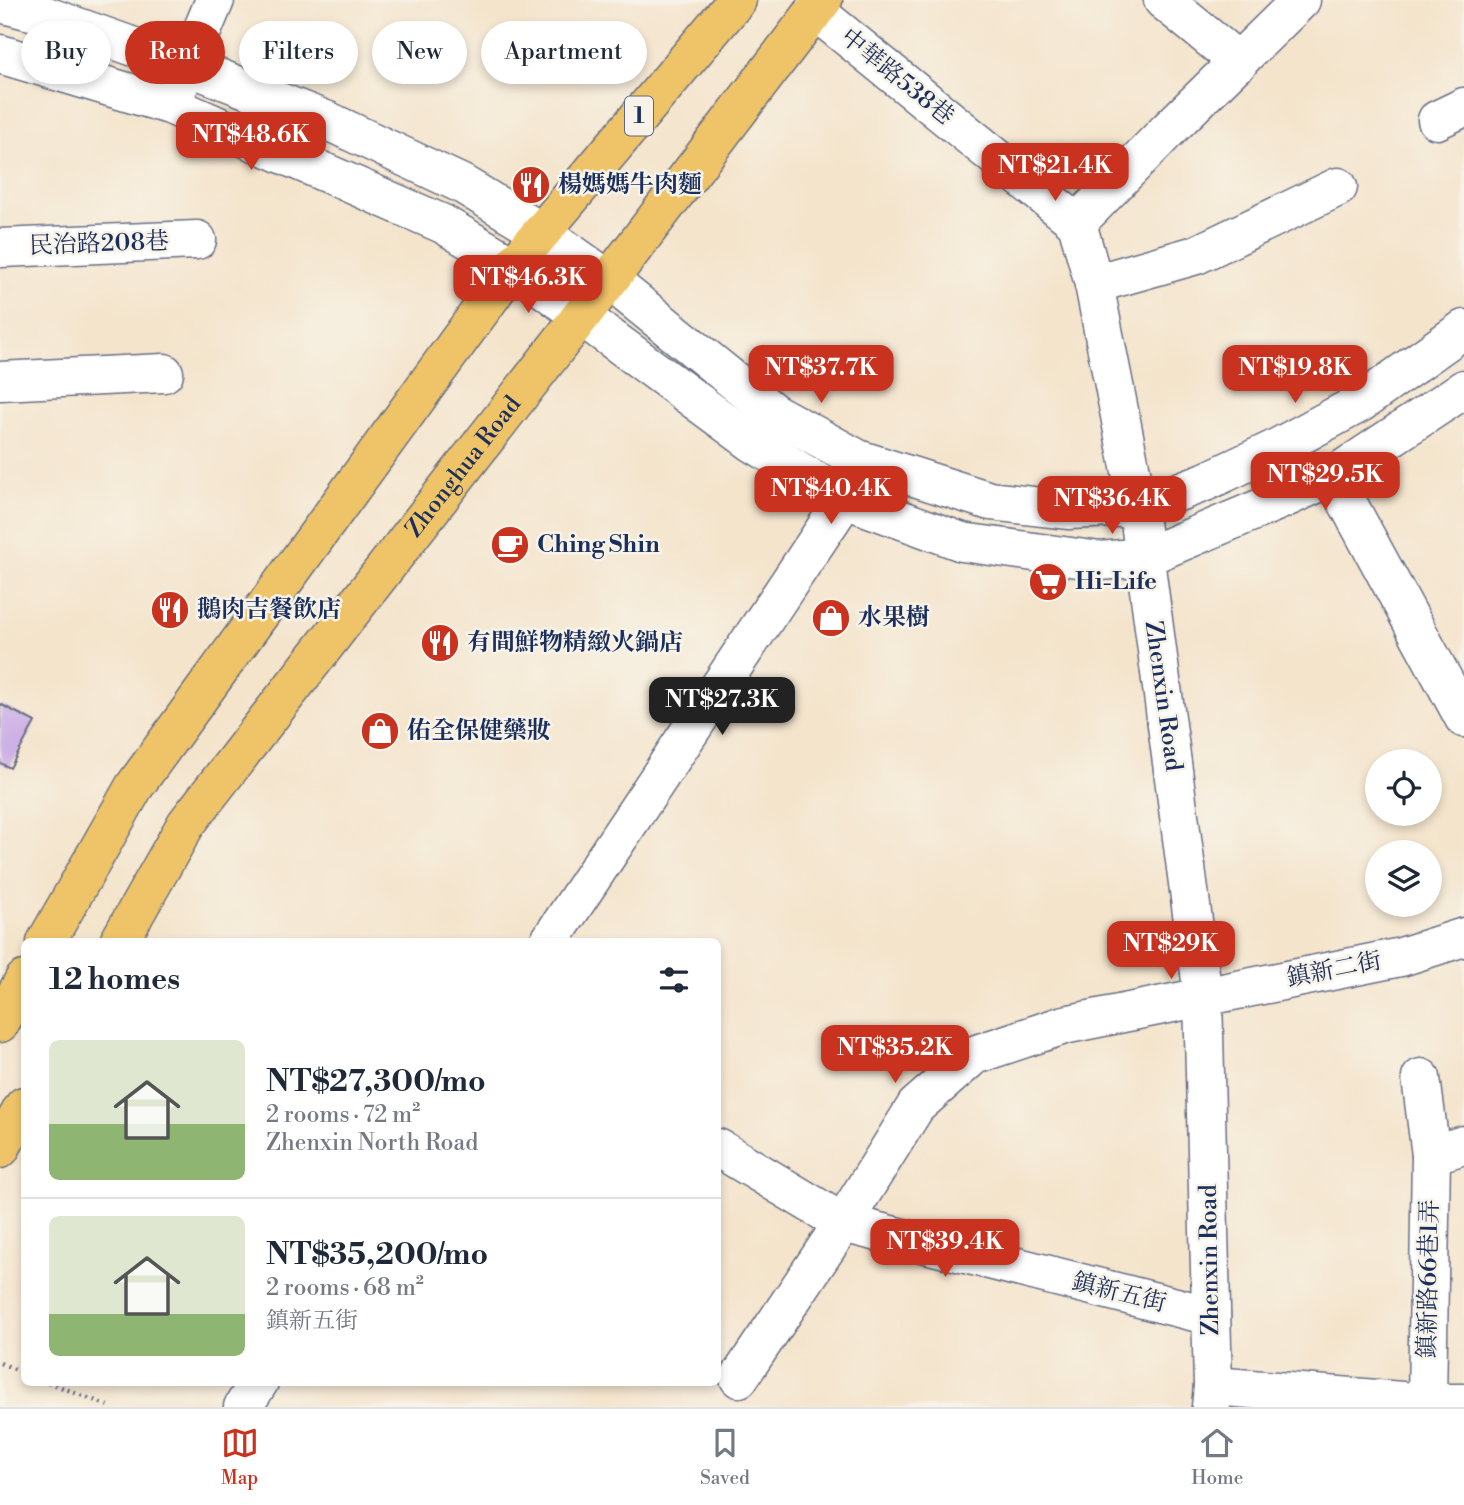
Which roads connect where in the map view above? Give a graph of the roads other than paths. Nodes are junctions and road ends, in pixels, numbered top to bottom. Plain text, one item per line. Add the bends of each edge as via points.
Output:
1 (215, 0) edge
2 (737, 0) edge
3 (1163, 0) edge
4 (1301, 0) edge
5 (0, 3) edge
6 (818, 5) edge
7 (41, 7) edge
8 (206, 21) edge
9 (125, 41) edge
10 (0, 54) edge
11 (1239, 62) junction
12 (225, 81) edge
13 (180, 84) edge
14 (170, 105) junction
15 (1338, 187) dead end
16 (1077, 223) junction
17 (541, 232) junction
18 (197, 240) dead end
19 (0, 248) edge
20 (513, 266) junction
21 (609, 280) junction
22 (1094, 284) junction
23 (579, 317) junction
24 (1464, 329) edge
25 (164, 373) dead end
26 (0, 381) edge
27 (1464, 389) edge
28 (1333, 476) junction
29 (845, 499) junction
30 (1138, 507) junction
31 (1145, 557) junction
32 (1464, 718) edge
33 (1464, 937) edge
34 (48, 938) edge
35 (120, 938) edge
36 (552, 938) edge
37 (21, 985) edge
38 (1203, 996) junction
39 (0, 1023) edge
40 (1421, 1078) dead end
41 (21, 1111) edge
42 (0, 1149) edge
43 (721, 1150) edge
44 (1447, 1150) edge
45 (843, 1223) junction
46 (1211, 1316) junction
47 (739, 1378) dead end
48 (256, 1386) edge
49 (1212, 1396) edge
50 (1446, 1403) edge
51 (243, 1407) edge

1 - 8 street
2 - 17 main road, 1
3 - 11 street
4 - 11 street
5 - 7 street
6 - 16 street, 中華路538巷
6 - 21 main road, Zhonghua Road
7 - 9 street
10 - 14 street
11 - 16 street
12 - 17 street via 328,121 462,184
13 - 14 street
14 - 20 street via 443,224
15 - 22 street via 1196,255
16 - 22 street, Zhenxin Road
17 - 20 main road, 1
17 - 21 street
18 - 19 street, 民治路208巷
20 - 23 street
20 - 34 main road, 1 via 134,787
21 - 23 main road, Zhonghua Road
21 - 30 street via 774,413 858,459 990,501 1068,510
22 - 30 street, Zhenxin Road
23 - 29 street via 752,442
23 - 35 main road, Zhonghua Road via 186,824
24 - 30 street via 1360,403 1217,477
25 - 26 street
27 - 28 street
28 - 31 street
28 - 32 street
29 - 31 street via 962,542 1100,561
29 - 36 street
30 - 31 street, Zhenxin Road
31 - 38 street, Zhenxin Road
33 - 38 street, 鎮新二街 via 1401,957
37 - 39 main road
38 - 45 street, 鎮新二街 via 1063,1025 974,1055 916,1106
38 - 46 street, Zhenxin Road
40 - 44 street, 鎮新路66巷1弄
41 - 42 main road
43 - 45 street, 鎮新五街
44 - 50 street, 鎮新路66巷1弄
45 - 46 street, 鎮新五街
45 - 47 street, 鎮新二街
46 - 49 street, Zhenxin Road
48 - 51 street
49 - 50 street

